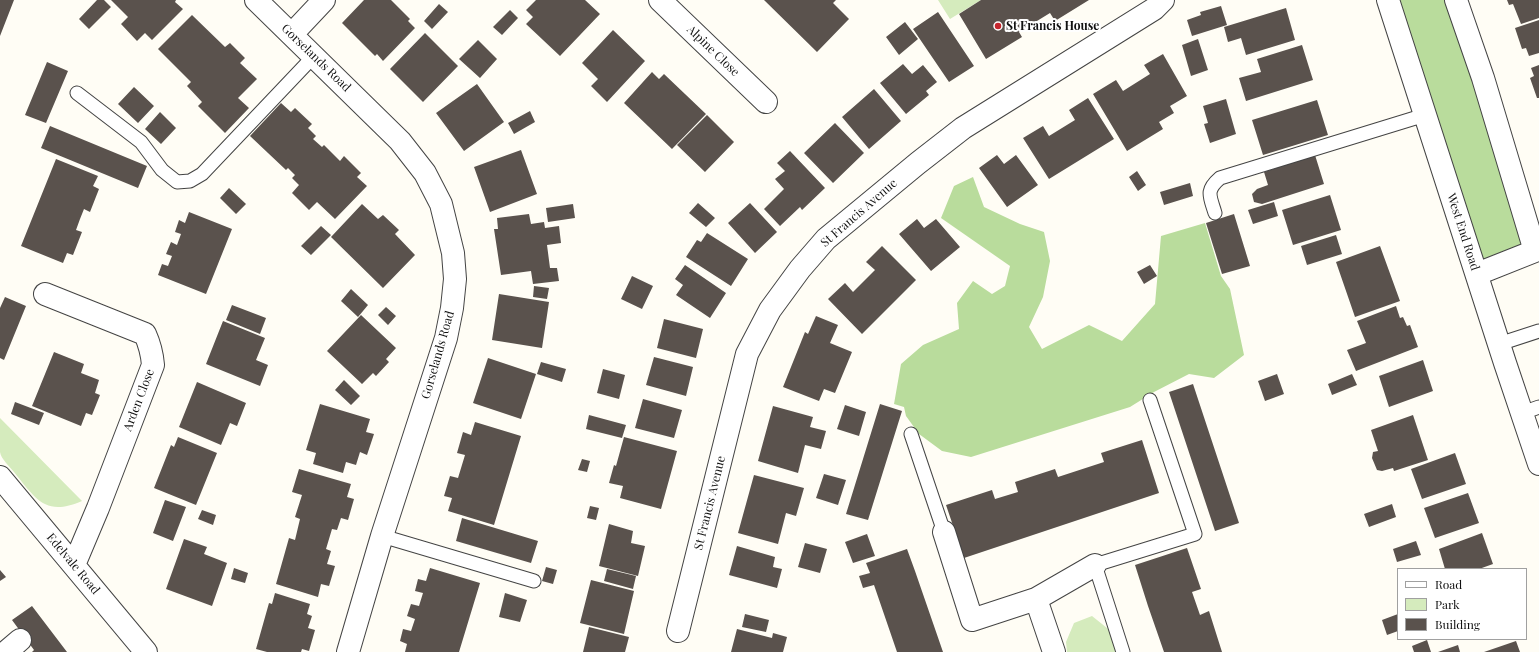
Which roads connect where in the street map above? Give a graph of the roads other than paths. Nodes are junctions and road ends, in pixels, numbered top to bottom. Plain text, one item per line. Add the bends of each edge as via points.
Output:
1 (256, 0) edge
2 (324, 0) edge
3 (660, 0) edge
4 (1163, 0) edge
5 (1388, 0) edge
6 (1456, 0) edge
7 (292, 34) junction
8 (314, 56) junction
9 (77, 93) dead end
10 (766, 102) dead end
11 (1425, 115) junction
12 (1215, 213) dead end
13 (1476, 274) junction
14 (45, 294) dead end
15 (1539, 331) edge
16 (1499, 344) junction
17 (1150, 400) dead end
18 (1530, 410) edge
19 (911, 434) dead end
20 (1539, 464) edge
21 (0, 477) edge
22 (944, 532) joint
23 (382, 536) junction
24 (74, 565) junction
25 (1095, 565) junction
26 (534, 581) dead end
27 (1036, 599) junction
28 (678, 631) dead end
29 (146, 652) edge
30 (348, 652) edge
31 (1054, 652) edge
32 (1124, 652) edge

1 - 7 street, Gorselands Road
2 - 7 street
3 - 10 street, Alpine Close
4 - 28 street, St Francis Avenue via 1154,9 963,128 826,239 800,269 770,310 747,354
5 - 11 street, West End Road
6 - 13 street via 1483,78 1535,251
7 - 8 street, Gorselands Road
8 - 9 lane via 202,174 190,181 177,182 162,170 142,142
8 - 23 street, Gorselands Road via 404,145 425,173 441,204 453,253 455,279 446,338
11 - 12 lane via 1220,178 1208,193
11 - 13 street, West End Road
13 - 16 street, West End Road
14 - 24 street, Arden Close via 145,334 153,358 153,365
15 - 16 lane
16 - 18 street, West End Road
17 - 25 lane via 1195,534
18 - 20 street, West End Road
19 - 22 lane
21 - 24 street, Edelvale Road
22 - 27 street via 972,620
23 - 26 lane
23 - 30 street, Gorselands Road
24 - 29 street, Edelvale Road
25 - 27 street
25 - 32 lane
27 - 31 street

